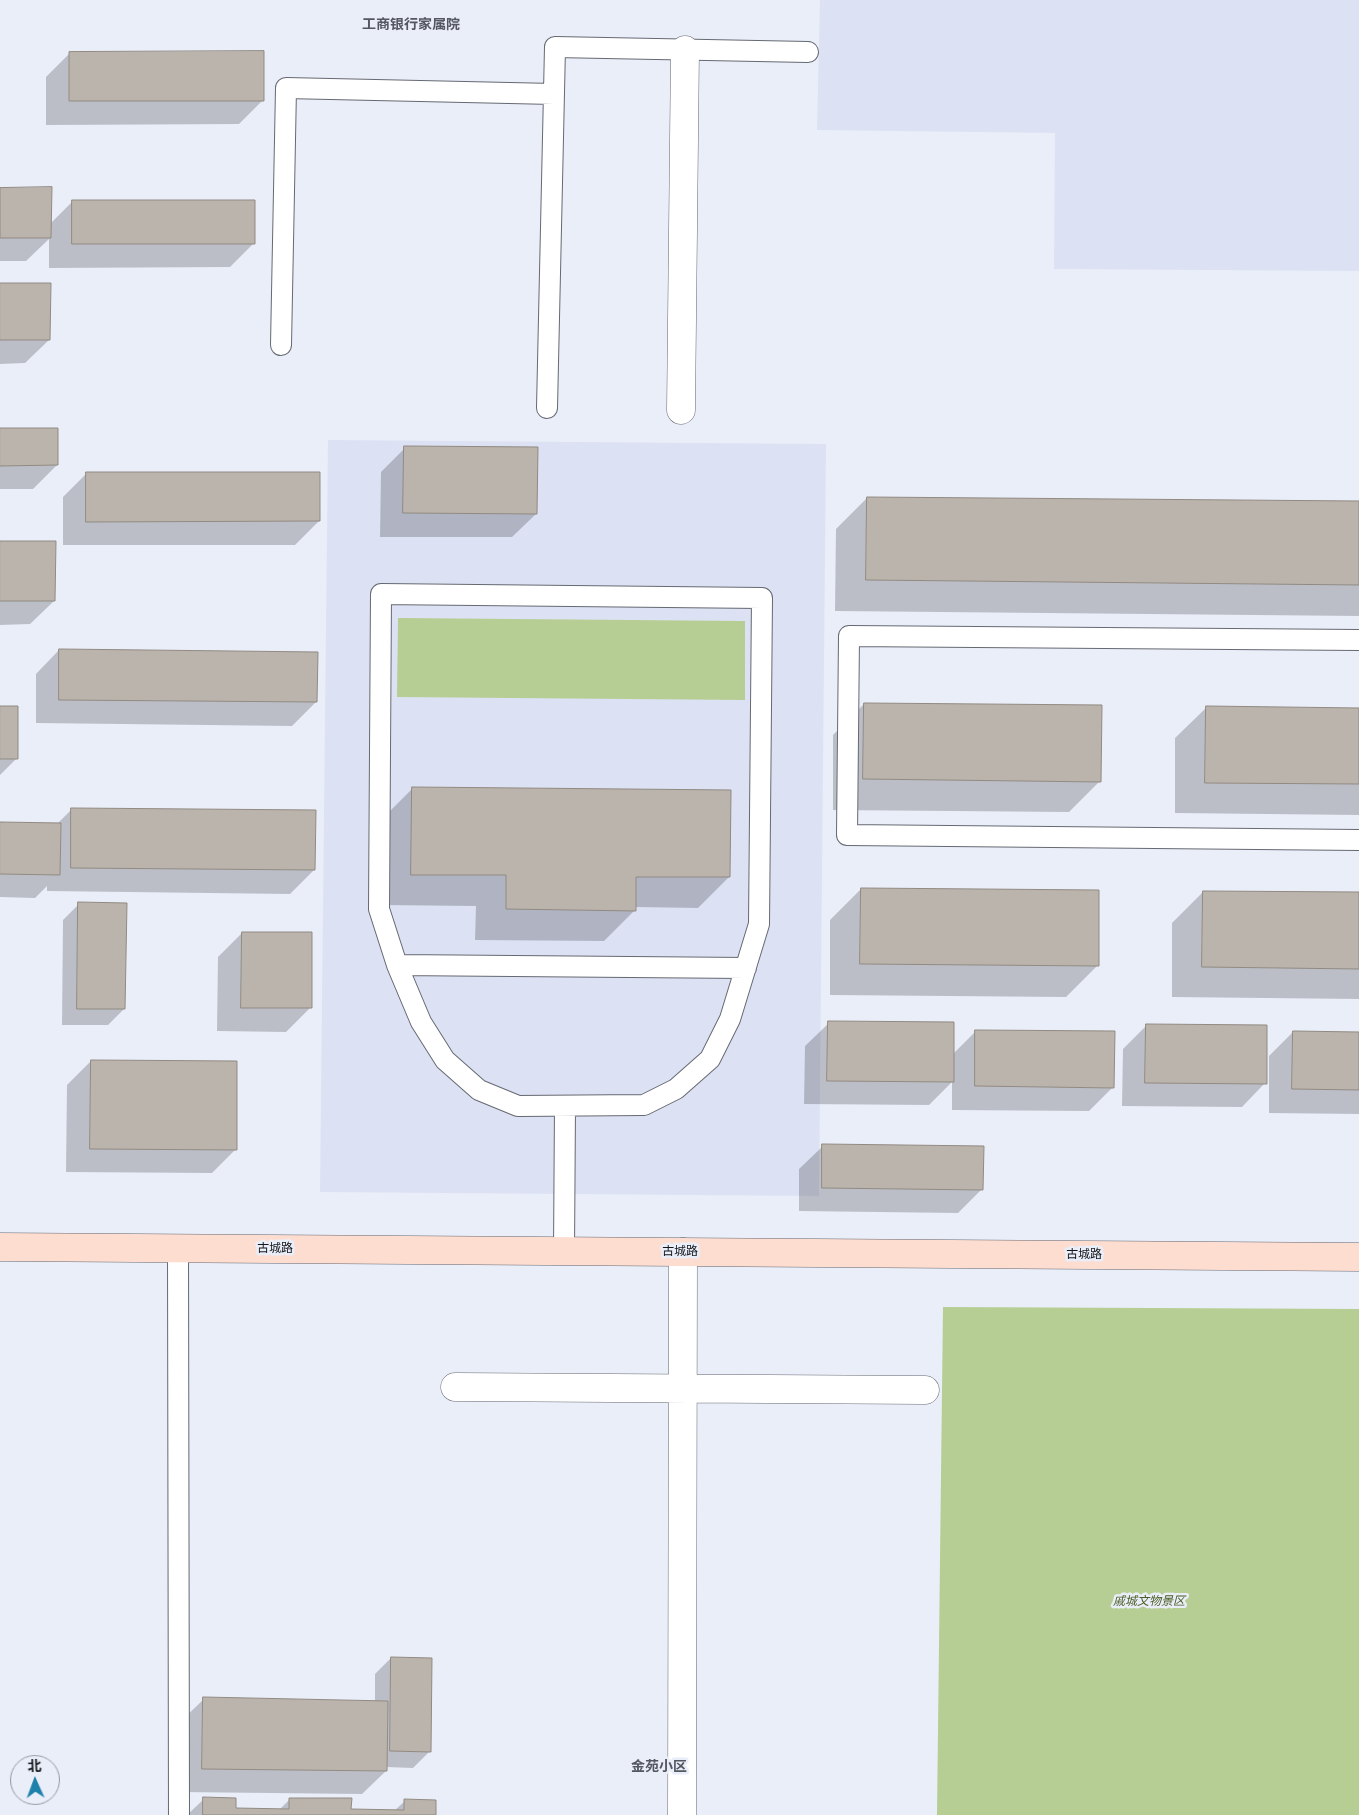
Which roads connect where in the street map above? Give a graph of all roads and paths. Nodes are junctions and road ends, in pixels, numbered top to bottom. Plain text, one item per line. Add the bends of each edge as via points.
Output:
1 (684, 50) junction
2 (808, 52) dead end
3 (554, 94) junction
4 (281, 344) dead end
5 (547, 408) dead end
6 (682, 410) dead end
7 (1359, 640) edge
8 (1359, 840) edge
9 (397, 965) junction
10 (746, 968) junction
11 (565, 1106) junction
12 (0, 1247) edge
13 (178, 1248) junction
14 (564, 1251) junction
15 (683, 1252) junction
16 (1359, 1258) edge
17 (455, 1387) dead end
18 (683, 1388) junction
19 (925, 1390) dead end
20 (179, 1815) edge
21 (682, 1815) edge

1 - 2 lane
1 - 3 lane via 555,47
1 - 6 street
3 - 4 lane via 286,88
3 - 5 lane
7 - 8 lane via 849,636 847,835
9 - 10 lane
9 - 10 lane via 379,909 381,594 762,598 759,924
9 - 11 lane via 421,1022 445,1060 479,1090 518,1106
10 - 11 lane via 730,1019 710,1060 676,1090 644,1105
11 - 14 lane
12 - 13 street, 古城路
13 - 14 street, 古城路
13 - 20 lane
14 - 15 street, 古城路
15 - 16 street, 古城路
15 - 18 street
17 - 18 street
18 - 19 street
18 - 21 street

